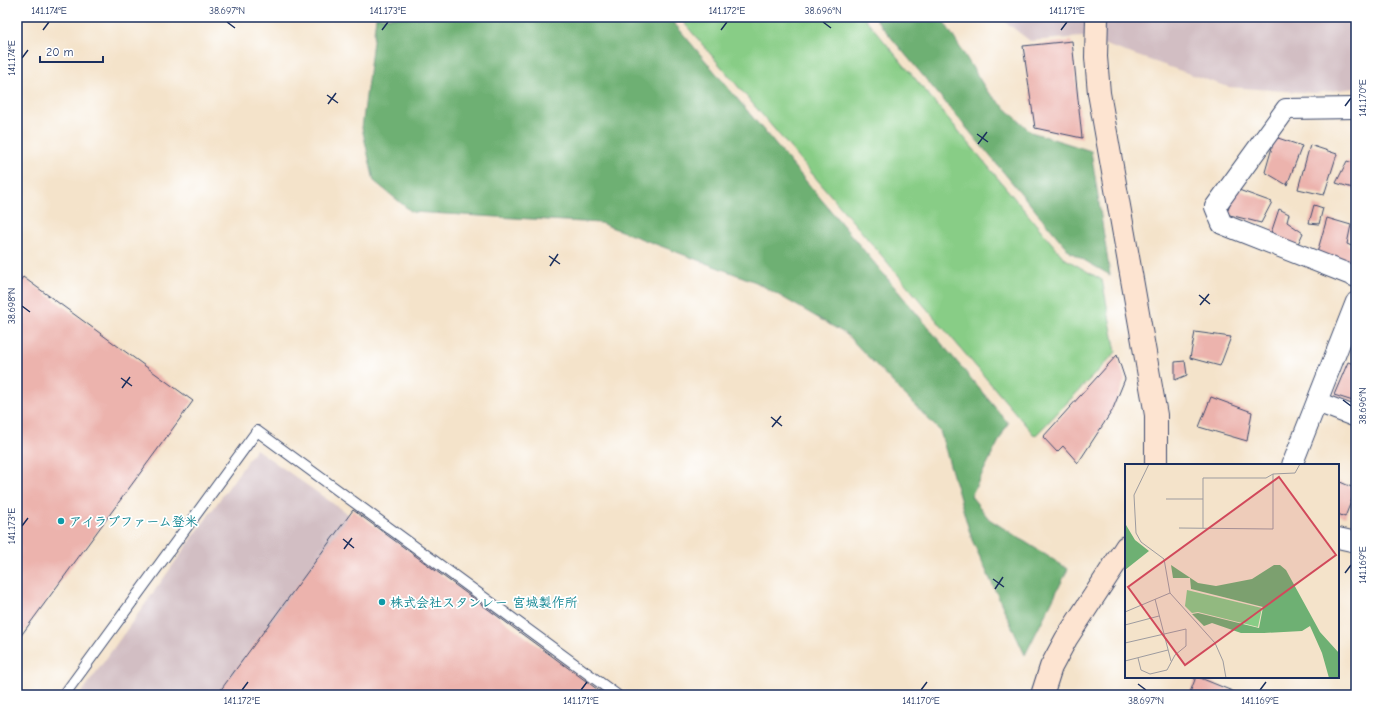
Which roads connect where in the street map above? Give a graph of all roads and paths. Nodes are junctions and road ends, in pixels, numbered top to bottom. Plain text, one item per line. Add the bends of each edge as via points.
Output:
1 (1098, 17) edge
2 (1356, 108) edge
3 (1356, 277) edge
4 (1356, 302) edge
5 (1317, 402) junction
6 (1356, 417) edge
7 (1156, 464) edge
8 (1292, 464) edge
9 (1339, 538) edge
10 (1356, 542) edge
11 (1125, 549) edge
12 (64, 695) edge
13 (617, 695) edge
14 (1042, 695) edge

1 - 7 street via 1096,57 1099,93 1156,415
2 - 3 street via 1286,109 1215,207 1222,224
4 - 5 street
5 - 6 street
5 - 8 street
9 - 10 street
11 - 14 street via 1066,639 1051,667
12 - 13 lane via 257,431

